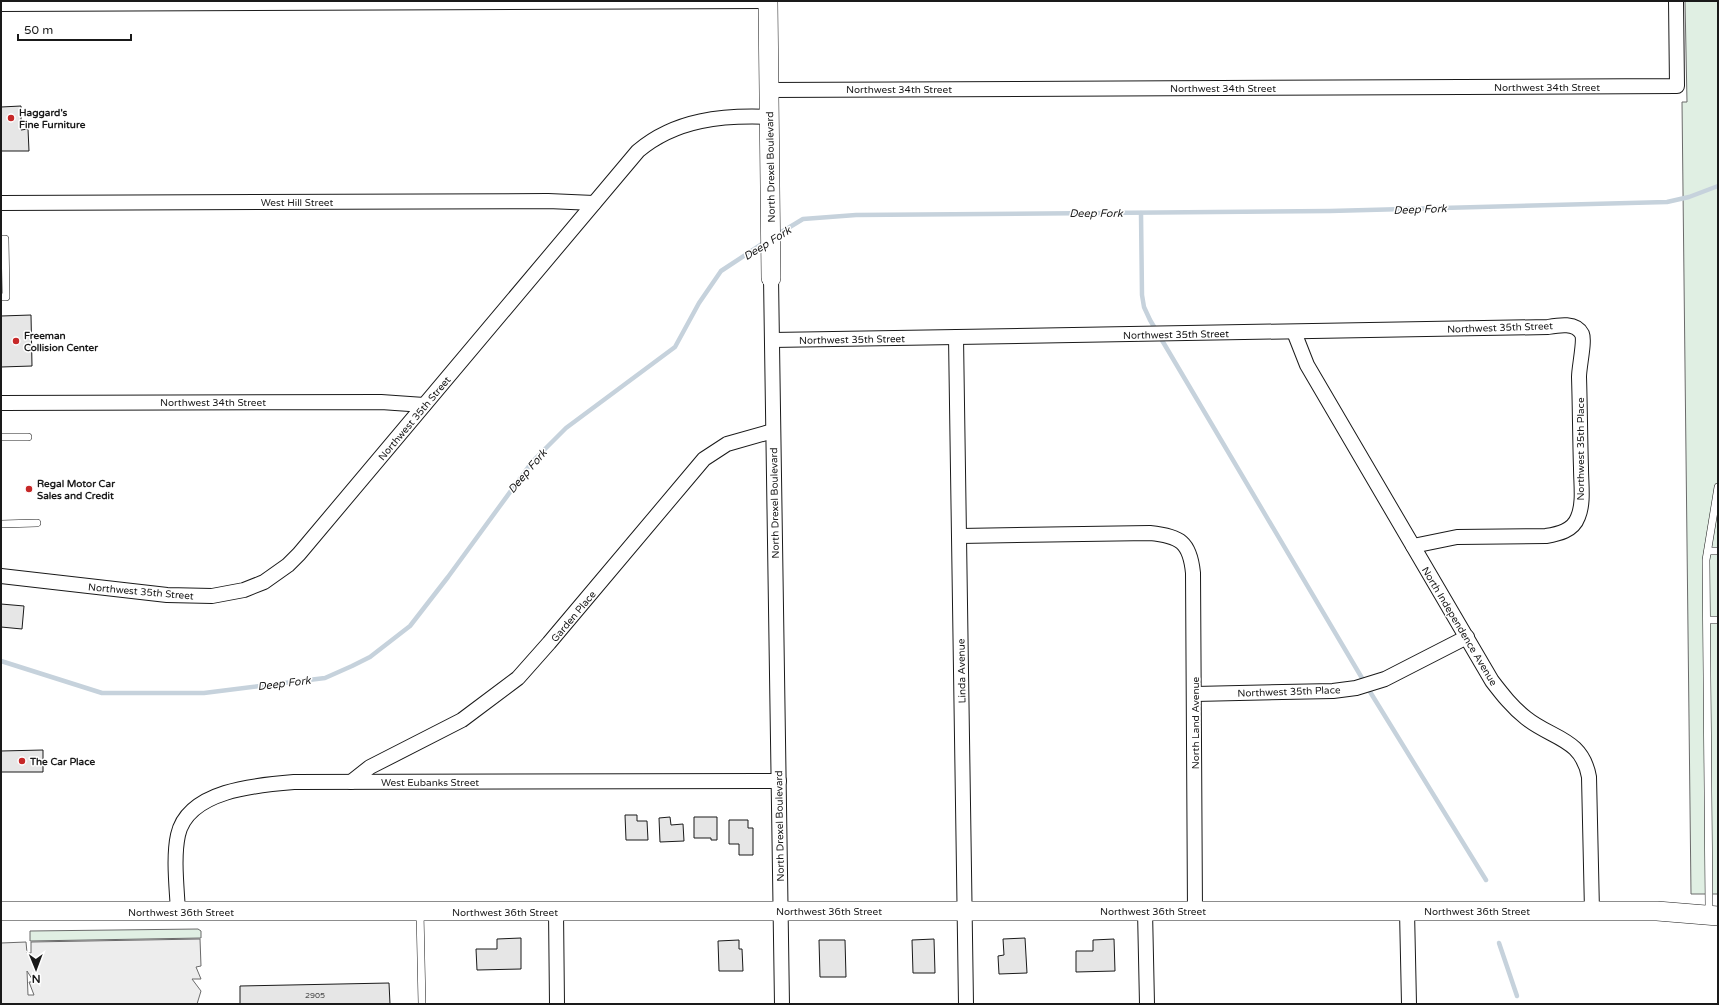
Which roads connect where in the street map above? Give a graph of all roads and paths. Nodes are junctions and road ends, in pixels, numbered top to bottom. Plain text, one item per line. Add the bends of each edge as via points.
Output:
1 (768, 1) edge
2 (1676, 1) edge
3 (314, 2) edge
4 (1, 4) edge
5 (770, 90) junction
6 (770, 116) junction
7 (1, 203) edge
8 (594, 203) junction
9 (1, 239) edge
10 (771, 278) joint
11 (1, 297) edge
12 (1579, 330) joint
13 (1294, 332) junction
14 (956, 338) junction
15 (772, 340) junction
16 (1, 402) edge
17 (424, 405) junction
18 (773, 431) junction
19 (1, 437) edge
20 (28, 437) dead end
21 (1718, 487) edge
22 (37, 523) dead end
23 (1, 524) edge
24 (960, 536) junction
25 (1413, 546) junction
26 (1708, 551) junction
27 (1718, 551) edge
28 (1, 576) edge
29 (1708, 620) junction
30 (1718, 620) edge
31 (1467, 637) junction
32 (1195, 694) junction
33 (779, 781) junction
34 (351, 782) junction
35 (1715, 910) edge
36 (1, 911) edge
37 (964, 911) junction
38 (1144, 911) junction
39 (1195, 911) junction
40 (1407, 911) junction
41 (1592, 911) junction
42 (178, 912) junction
43 (420, 912) junction
44 (556, 912) junction
45 (780, 912) junction
46 (422, 1004) edge
47 (557, 1004) edge
48 (782, 1004) edge
49 (966, 1004) edge
50 (1147, 1004) edge
51 (1409, 1004) edge

1 - 3 street
1 - 5 main road, North Drexel Boulevard
2 - 5 street, Northwest 34th Street via 1677,86
3 - 4 street
5 - 6 main road, North Drexel Boulevard
6 - 8 street, Northwest 35th Street via 704,121 665,132 638,151
6 - 10 main road, North Drexel Boulevard
7 - 8 street, West Hill Street
8 - 17 street, Northwest 35th Street
9 - 11 lane via 5,239 6,296
10 - 15 street, North Drexel Boulevard
12 - 13 street, Northwest 35th Street via 1568,325 1560,325
12 - 25 street, Northwest 35th Place via 1583,338 1579,368 1581,492 1575,523 1559,534 1546,536 1457,537
13 - 14 street, Northwest 35th Street
13 - 25 street, North Independence Avenue via 1307,364
14 - 15 street, Northwest 35th Street
14 - 24 street, Linda Avenue
15 - 18 street, North Drexel Boulevard
16 - 17 street, Northwest 34th Street via 380,402
17 - 28 street, Northwest 35th Street via 293,560 276,574 244,590 212,596 167,595
18 - 33 street, North Drexel Boulevard
18 - 34 street, Garden Place via 727,444 704,459 536,659 503,690 462,720 370,767
19 - 20 lane
21 - 26 lane
22 - 23 lane
24 - 32 street, North Land Avenue via 1150,533 1179,539 1189,553 1193,566
24 - 37 street, Linda Avenue
25 - 31 street, North Independence Avenue
26 - 27 lane
26 - 29 lane
29 - 30 lane
29 - 35 lane
31 - 32 street, Northwest 35th Place via 1382,680 1356,688 1333,691
31 - 41 street, North Independence Avenue via 1492,681 1507,701 1526,719 1568,744 1584,759 1589,777
32 - 39 street, North Land Avenue
33 - 34 street, West Eubanks Street
33 - 45 street, North Drexel Boulevard
34 - 42 street, West Eubanks Street via 267,784 214,797 199,805 183,822 178,836
35 - 41 main road, Northwest 36th Street
36 - 42 main road, Northwest 36th Street
37 - 38 main road, Northwest 36th Street
37 - 45 main road, Northwest 36th Street
37 - 49 street, Linda Avenue
38 - 39 main road, Northwest 36th Street
38 - 50 street
39 - 40 main road, Northwest 36th Street
40 - 41 main road, Northwest 36th Street
40 - 51 street
42 - 43 main road, Northwest 36th Street
43 - 44 main road, Northwest 36th Street
43 - 46 lane
44 - 45 main road, Northwest 36th Street
44 - 47 street
45 - 48 street, North Drexel Boulevard

